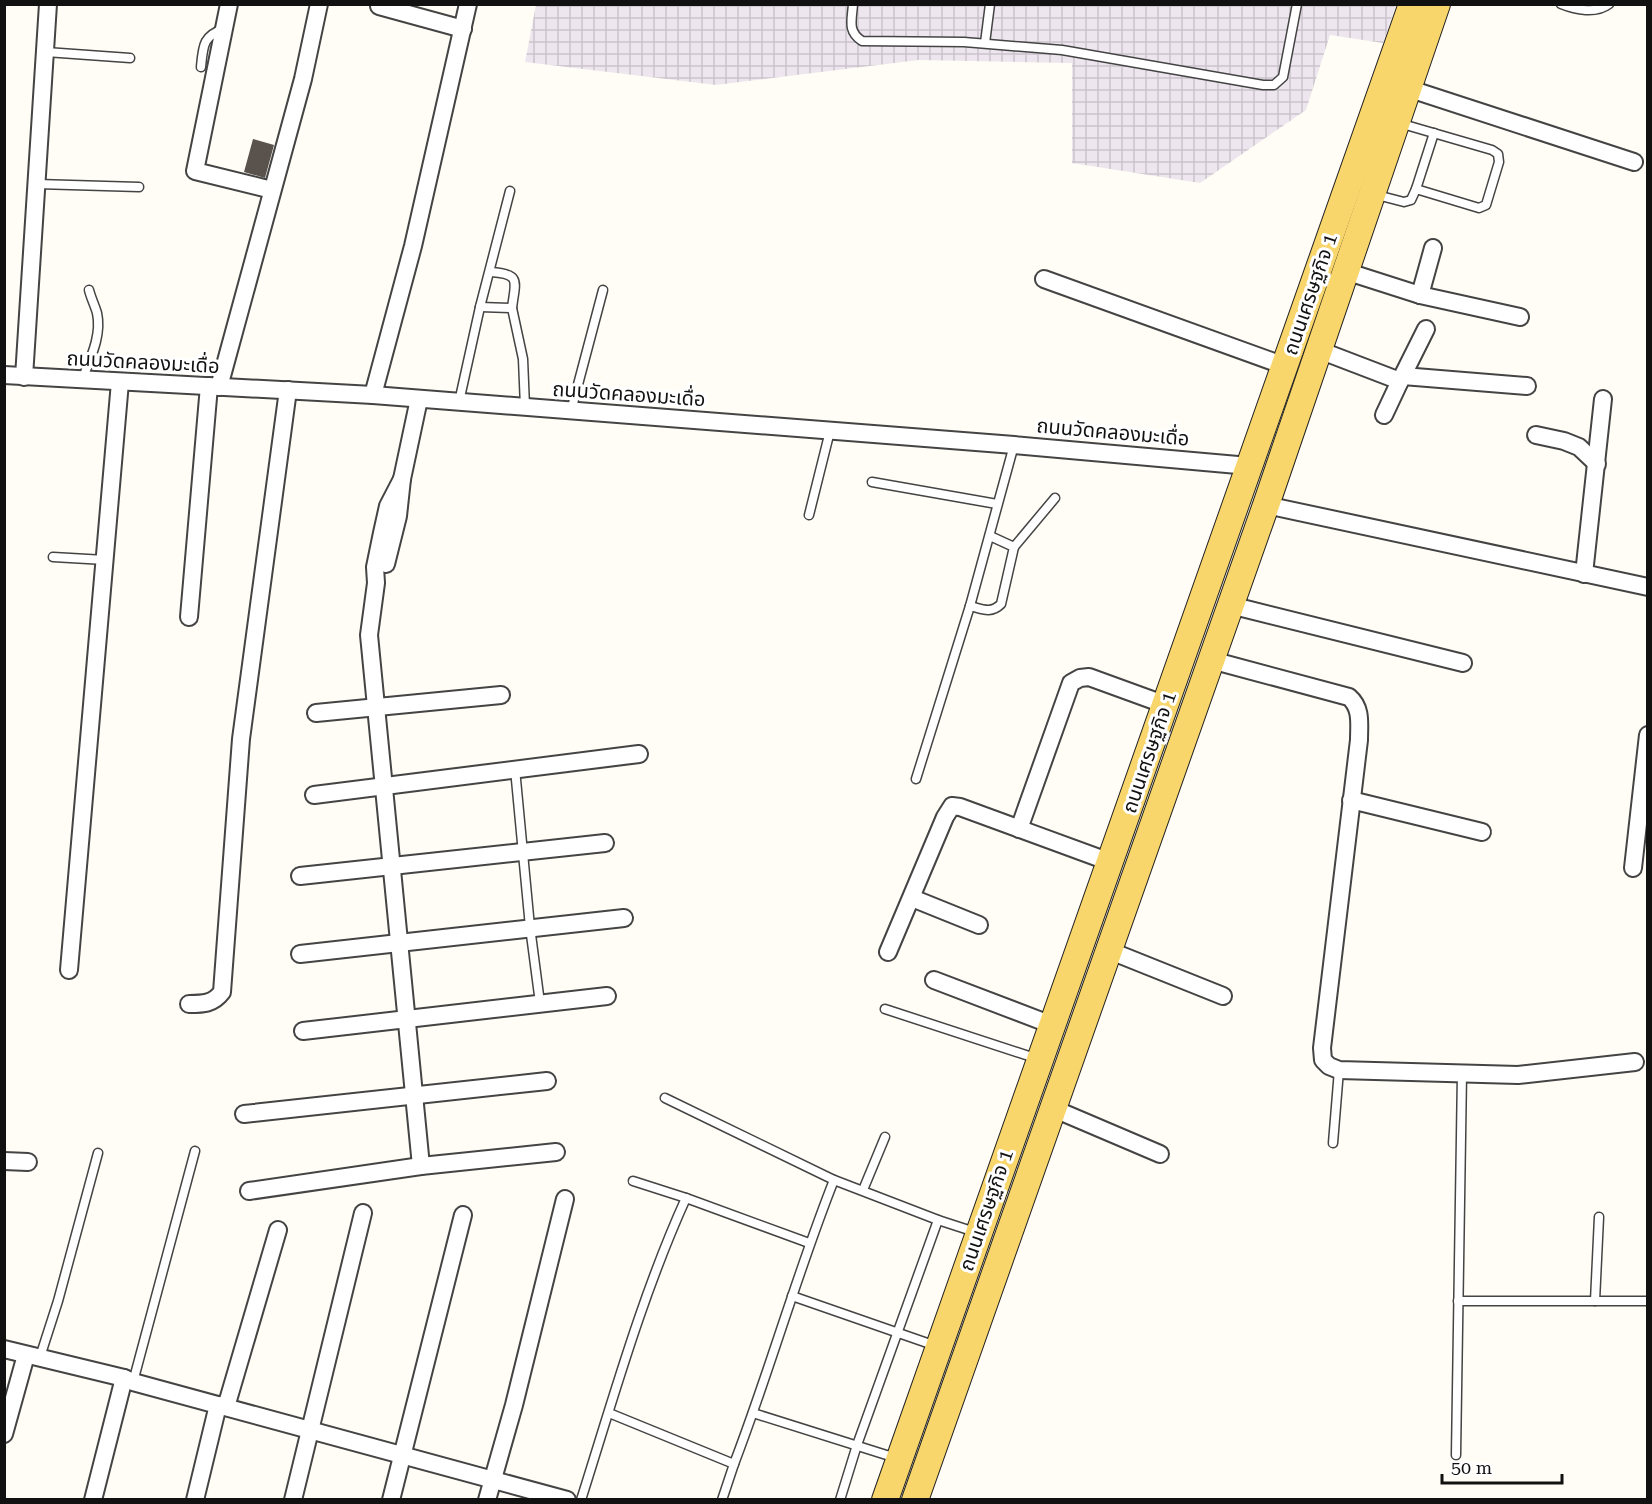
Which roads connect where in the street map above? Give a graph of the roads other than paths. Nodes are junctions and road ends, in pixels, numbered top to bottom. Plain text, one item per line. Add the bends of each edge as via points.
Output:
1 (48, 4) edge
2 (230, 4) edge
3 (319, 4) edge
4 (468, 4) edge
5 (853, 4) edge
6 (990, 4) edge
7 (1297, 4) edge
8 (1412, 4) edge
9 (1437, 4) edge
10 (1561, 4) edge
11 (1609, 4) edge
12 (379, 6) dead end
13 (225, 28) junction
14 (463, 29) junction
15 (985, 43) junction
16 (46, 52) junction
17 (130, 58) dead end
18 (201, 67) dead end
19 (1407, 88) junction
20 (1396, 123) junction
21 (1434, 133) junction
22 (1634, 162) dead end
23 (37, 184) junction
24 (139, 187) dead end
25 (1416, 189) junction
26 (272, 190) junction
27 (510, 191) dead end
28 (1372, 194) junction
29 (1432, 248) dead end
30 (1345, 271) junction
31 (491, 272) junction
32 (1044, 279) dead end
33 (89, 290) dead end
34 (603, 290) dead end
35 (1420, 295) junction
36 (480, 307) junction
37 (512, 308) junction
38 (1521, 317) dead end
39 (1426, 329) dead end
40 (1318, 350) junction
41 (1285, 366) junction
42 (4, 375) edge
43 (24, 377) junction
44 (1401, 378) junction
45 (82, 380) junction
46 (120, 382) junction
47 (214, 386) junction
48 (1527, 386) dead end
49 (288, 390) junction
50 (373, 395) junction
51 (419, 399) junction
52 (1604, 399) dead end
53 (459, 402) junction
54 (525, 408) junction
55 (571, 411) junction
56 (1384, 415) dead end
57 (830, 431) junction
58 (1536, 435) dead end
59 (1014, 445) junction
60 (1597, 464) junction
61 (1249, 466) junction
62 (872, 482) dead end
63 (1055, 498) dead end
64 (997, 504) junction
65 (1266, 505) junction
66 (809, 515) dead end
67 (990, 536) junction
68 (1014, 547) junction
69 (53, 557) dead end
70 (105, 560) junction
71 (1584, 574) junction
72 (1647, 587) edge
73 (1230, 605) junction
74 (970, 606) junction
75 (189, 617) dead end
76 (1211, 660) junction
77 (1462, 663) dead end
78 (501, 695) dead end
79 (1166, 705) junction
80 (376, 708) junction
81 (316, 713) dead end
82 (1647, 741) edge
83 (639, 754) dead end
84 (515, 769) junction
85 (916, 779) dead end
86 (384, 786) junction
87 (315, 795) dead end
88 (1351, 800) junction
89 (1019, 829) junction
90 (1482, 832) dead end
91 (605, 843) dead end
92 (522, 851) junction
93 (1110, 862) junction
94 (391, 866) junction
95 (1633, 868) dead end
96 (300, 876) dead end
97 (912, 898) junction
98 (624, 918) dead end
99 (979, 925) dead end
100 (530, 927) junction
101 (398, 942) junction
102 (1108, 950) junction
103 (888, 952) dead end
104 (300, 954) dead end
105 (69, 970) dead end
106 (934, 980) dead end
107 (607, 996) dead end
108 (1223, 996) dead end
109 (540, 1003) junction
110 (189, 1004) dead end
111 (885, 1009) dead end
112 (407, 1020) junction
113 (1052, 1025) junction
114 (303, 1031) dead end
115 (1040, 1059) junction
116 (1635, 1062) dead end
117 (1339, 1070) junction
118 (1462, 1073) junction
119 (548, 1081) dead end
120 (415, 1095) junction
121 (665, 1098) dead end
122 (1052, 1108) junction
123 (244, 1114) dead end
124 (885, 1137) dead end
125 (1333, 1143) dead end
126 (195, 1151) dead end
127 (556, 1152) dead end
128 (98, 1153) dead end
129 (1160, 1154) dead end
130 (4, 1161) edge
131 (28, 1162) dead end
132 (421, 1166) junction
133 (834, 1180) junction
134 (633, 1181) dead end
135 (863, 1190) junction
136 (249, 1191) dead end
137 (686, 1198) junction
138 (565, 1199) dead end
139 (363, 1213) dead end
140 (463, 1215) dead end
141 (1599, 1217) dead end
142 (938, 1220) junction
143 (278, 1230) dead end
144 (978, 1233) junction
145 (809, 1244) junction
146 (792, 1296) junction
147 (1458, 1301) junction
148 (1595, 1301) junction
149 (1647, 1301) edge
150 (897, 1334) junction
151 (938, 1347) junction
152 (4, 1349) edge
153 (33, 1356) junction
154 (128, 1380) junction
155 (222, 1406) junction
156 (609, 1413) junction
157 (753, 1413) junction
158 (310, 1430) junction
159 (4, 1434) edge
160 (858, 1445) junction
161 (402, 1454) junction
162 (1456, 1455) dead end
163 (899, 1459) junction
164 (734, 1464) junction
165 (493, 1478) junction
166 (93, 1500) edge
167 (195, 1500) edge
168 (293, 1500) edge
169 (391, 1500) edge
170 (487, 1500) edge
171 (567, 1500) edge
172 (581, 1500) edge
173 (722, 1500) edge
174 (840, 1500) edge
175 (885, 1500) edge
176 (915, 1500) edge

1 - 16 street
2 - 13 street
3 - 26 street
4 - 14 street
5 - 15 lane via 851,28 854,36 862,40
6 - 15 lane
7 - 15 lane via 1283,77 1274,85 1062,50
8 - 41 main road, ถนนเศรษฐกิจ 1
9 - 19 main road, ถนนเศรษฐกิจ 1
10 - 11 lane via 1574,10 1602,10
12 - 14 street
13 - 18 lane via 207,38
13 - 26 street via 195,171
14 - 50 street via 413,246
16 - 17 lane
16 - 23 street
19 - 20 main road, ถนนเศรษฐกิจ 1
19 - 22 street
20 - 21 lane
20 - 28 main road, ถนนเศรษฐกิจ 1
21 - 25 lane
21 - 25 lane via 1498,154 1486,205 1479,208
23 - 24 lane
23 - 43 street
25 - 28 lane via 1411,200 1404,202
26 - 47 street
27 - 31 lane
28 - 30 main road, ถนนเศรษฐกิจ 1
29 - 35 street
30 - 35 street
30 - 40 main road, ถนนเศรษฐกิจ 1
31 - 36 lane
31 - 37 lane via 508,273 515,281
32 - 41 street
33 - 45 lane via 98,327
34 - 55 lane
35 - 38 street
36 - 37 lane
36 - 53 lane
37 - 54 lane via 523,359
39 - 44 street
40 - 44 street
40 - 65 main road, ถนนเศรษฐกิจ 1
41 - 61 main road, ถนนเศรษฐกิจ 1
42 - 43 street, ถนนวัดคลองมะเดื่อ
43 - 45 street, ถนนวัดคลองมะเดื่อ
44 - 48 street
44 - 56 street
45 - 46 street, ถนนวัดคลองมะเดื่อ
46 - 47 street, ถนนวัดคลองมะเดื่อ
46 - 70 street
47 - 49 street, ถนนวัดคลองมะเดื่อ
47 - 75 street
49 - 50 street, ถนนวัดคลองมะเดื่อ
49 - 110 street via 241,739 222,992 207,1003
50 - 51 street, ถนนวัดคลองมะเดื่อ
51 - 53 street, ถนนวัดคลองมะเดื่อ
51 - 80 street via 402,479 388,506 375,567 369,635
52 - 60 street
53 - 54 street, ถนนวัดคลองมะเดื่อ
54 - 55 street, ถนนวัดคลองมะเดื่อ
55 - 57 street, ถนนวัดคลองมะเดื่อ
57 - 59 street, ถนนวัดคลองมะเดื่อ
57 - 66 lane
58 - 60 street via 1579,447
59 - 61 street, ถนนวัดคลองมะเดื่อ
59 - 64 lane
60 - 71 street
61 - 79 main road, ถนนเศรษฐกิจ 1
62 - 64 lane
63 - 68 lane
64 - 67 lane
65 - 71 street
65 - 73 main road, ถนนเศรษฐกิจ 1
67 - 68 lane
67 - 74 lane
68 - 74 lane via 1001,604 988,611
69 - 70 lane
70 - 105 street
71 - 72 street
73 - 76 main road, ถนนเศรษฐกิจ 1
73 - 77 street
74 - 85 lane
76 - 88 street via 1337,693 1355,702 1359,740
76 - 102 main road, ถนนเศรษฐกิจ 1
78 - 80 street
79 - 89 street via 1089,677 1071,684
79 - 93 main road, ถนนเศรษฐกิจ 1
80 - 81 street
80 - 86 street
82 - 95 street
83 - 84 street
84 - 86 street
84 - 92 lane
86 - 87 street
86 - 94 street
88 - 90 street
88 - 117 street via 1322,1048 1323,1060
89 - 93 street
89 - 97 street via 952,806
91 - 92 street
92 - 94 street
92 - 100 lane
93 - 113 main road, ถนนเศรษฐกิจ 1
94 - 96 street
94 - 101 street
97 - 99 street
97 - 103 street
98 - 100 street
100 - 101 street
100 - 109 lane
101 - 104 street
101 - 112 street
102 - 108 street
102 - 122 main road, ถนนเศรษฐกิจ 1
106 - 113 street
107 - 109 street
109 - 112 street
111 - 115 lane
112 - 114 street
112 - 120 street
113 - 115 main road, ถนนเศรษฐกิจ 1
115 - 144 main road, ถนนเศรษฐกิจ 1
116 - 118 street via 1518,1074
117 - 118 street
117 - 125 lane
118 - 147 lane
119 - 120 street
120 - 123 street
120 - 132 street
121 - 133 lane
122 - 129 street
122 - 176 main road, ถนนเศรษฐกิจ 1
124 - 135 lane
126 - 154 lane
127 - 132 street
128 - 153 lane via 58,1301
130 - 131 street
132 - 136 street
133 - 135 lane
133 - 145 lane
134 - 137 lane
135 - 142 lane
137 - 145 lane
137 - 156 lane via 662,1256
138 - 165 street
139 - 158 street
140 - 161 street
141 - 148 lane
142 - 144 lane
142 - 150 lane
143 - 155 street
144 - 151 main road, ถนนเศรษฐกิจ 1
145 - 146 lane
146 - 150 lane
146 - 157 lane
147 - 148 lane
147 - 162 lane
148 - 149 lane
150 - 151 lane
150 - 160 lane
151 - 163 main road, ถนนเศรษฐกิจ 1
152 - 153 street
153 - 154 street
153 - 159 street
154 - 155 street
154 - 166 street
155 - 158 street
155 - 167 street
156 - 164 lane
156 - 172 lane
157 - 160 lane
157 - 164 lane
158 - 161 street
158 - 168 street
160 - 163 lane
160 - 174 lane
161 - 165 street
161 - 169 street
163 - 175 main road, ถนนเศรษฐกิจ 1
164 - 173 lane
165 - 170 street
165 - 171 street

